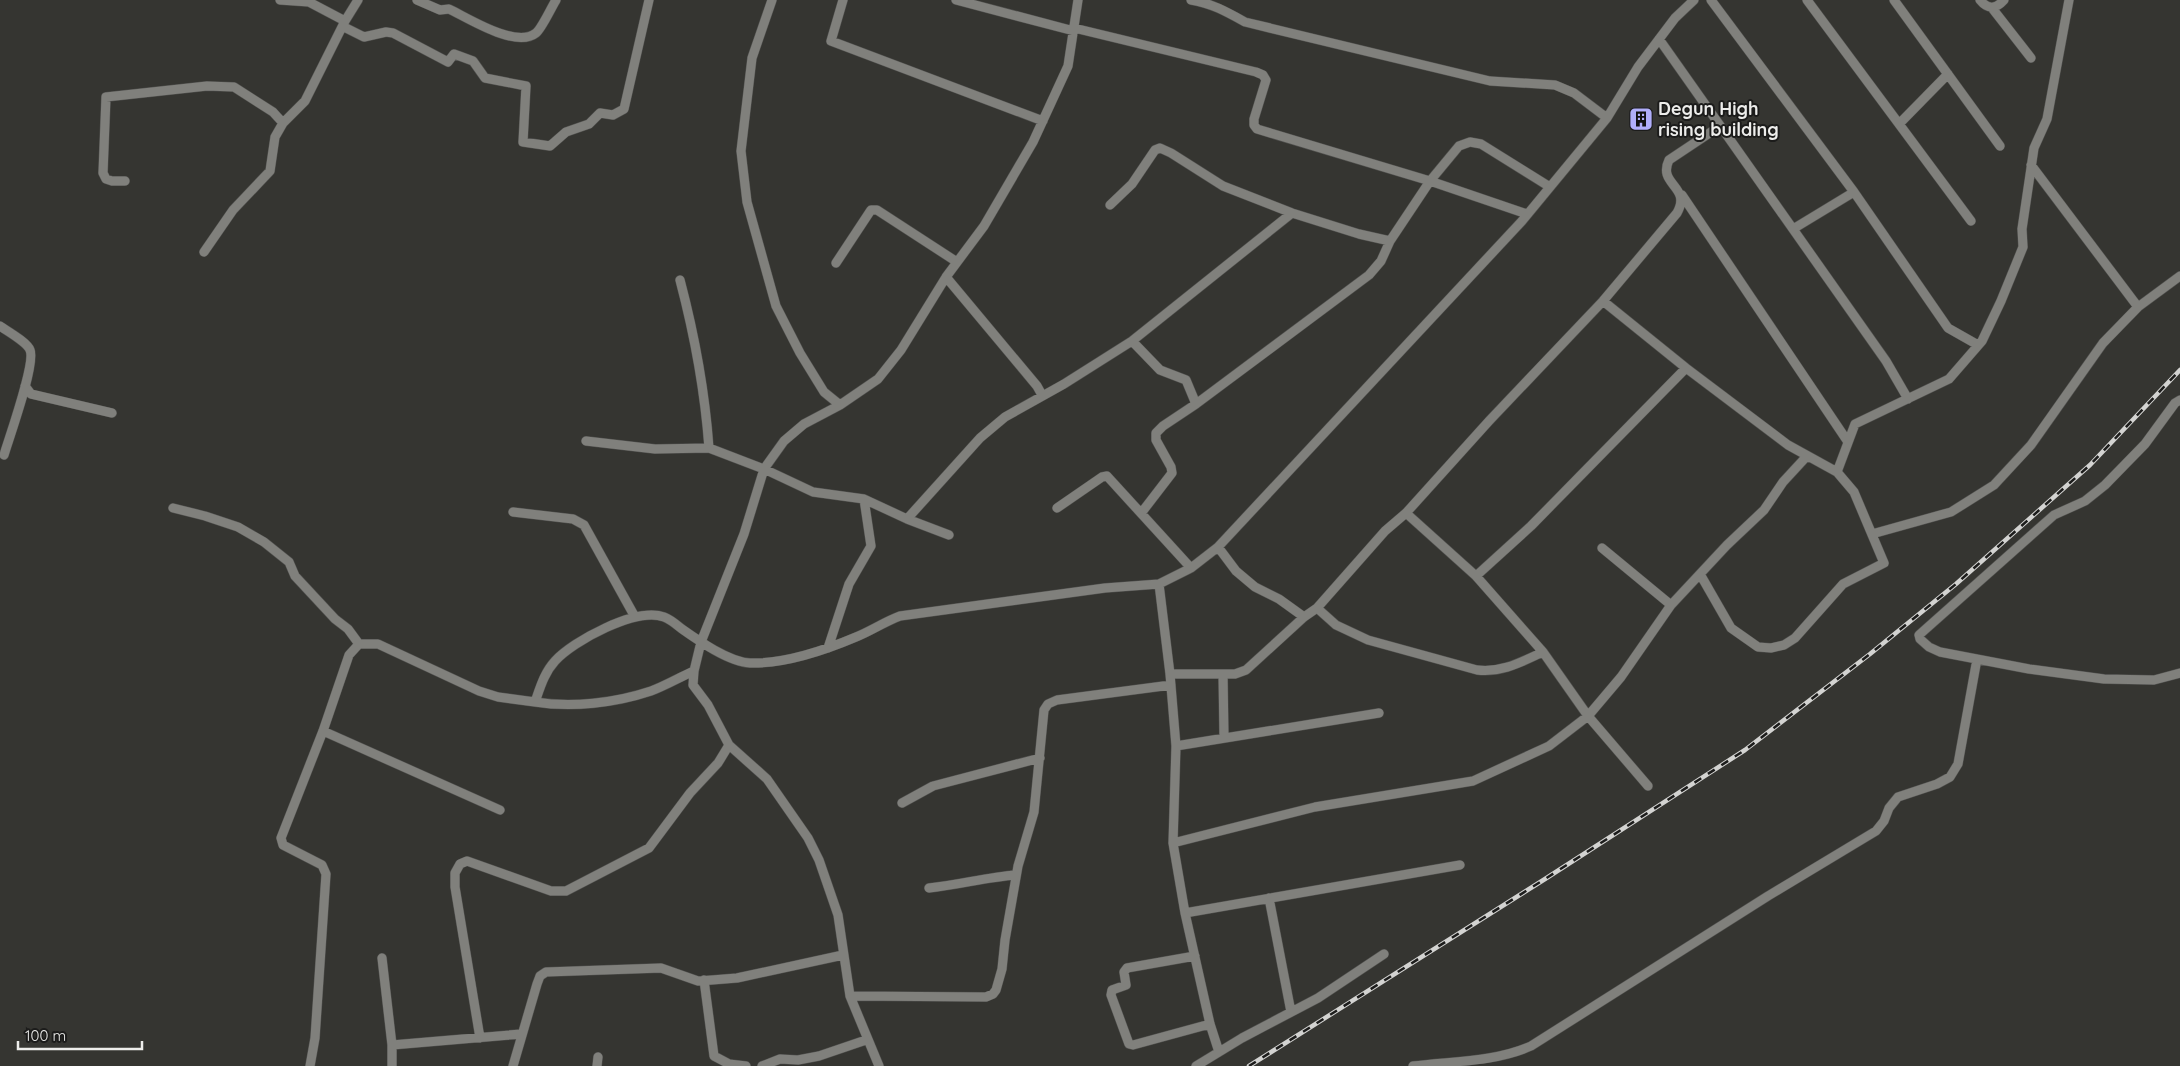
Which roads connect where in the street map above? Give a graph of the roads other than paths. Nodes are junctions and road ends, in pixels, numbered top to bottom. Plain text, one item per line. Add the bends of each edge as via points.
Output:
1 (280, 0) edge
2 (358, 0) edge
3 (416, 0) edge
4 (556, 0) edge
5 (650, 0) edge
6 (772, 0) edge
7 (843, 0) edge
8 (956, 0) edge
9 (1078, 0) edge
10 (1191, 0) edge
11 (1694, 0) edge
12 (1711, 0) edge
13 (1807, 0) edge
14 (1894, 0) edge
15 (1980, 0) edge
16 (2004, 0) edge
17 (2069, 0) edge
18 (1992, 8) junction
19 (345, 24) junction
20 (1074, 29) junction
21 (1659, 40) junction
22 (2031, 58) dead end
23 (1948, 74) junction
24 (1607, 118) junction
25 (1043, 121) junction
26 (283, 123) junction
27 (1899, 124) junction
28 (1720, 126) junction
29 (2000, 146) dead end
30 (2031, 165) junction
31 (125, 180) dead end
32 (1430, 181) junction
33 (1550, 187) junction
34 (1854, 192) junction
35 (1681, 193) junction
36 (1110, 205) dead end
37 (1292, 213) junction
38 (1527, 214) junction
39 (1971, 221) dead end
40 (1794, 229) junction
41 (1390, 240) junction
42 (204, 252) dead end
43 (957, 262) junction
44 (836, 263) dead end
45 (2180, 276) edge
46 (946, 277) junction
47 (680, 280) dead end
48 (1603, 301) junction
49 (2138, 308) junction
50 (0, 326) edge
51 (1132, 341) junction
52 (1978, 345) junction
53 (1686, 368) junction
54 (25, 386) junction
55 (1042, 395) junction
56 (1908, 399) junction
57 (2180, 400) edge
58 (1196, 404) junction
59 (840, 406) junction
60 (112, 413) dead end
61 (586, 441) dead end
62 (1848, 442) junction
63 (709, 448) junction
64 (4, 455) dead end
65 (1807, 456) junction
66 (764, 469) junction
67 (1837, 472) junction
68 (864, 498) junction
69 (173, 508) dead end
70 (1057, 508) dead end
71 (513, 512) dead end
72 (1142, 512) junction
73 (1406, 513) junction
74 (907, 519) junction
75 (1872, 534) junction
76 (949, 535) dead end
77 (1218, 547) junction
78 (1602, 548) dead end
79 (1191, 568) junction
80 (1700, 574) junction
81 (1476, 576) junction
82 (1159, 584) junction
83 (1672, 604) junction
84 (1317, 608) junction
85 (635, 617) junction
86 (1304, 617) junction
87 (701, 642) junction
88 (359, 644) junction
89 (828, 648) junction
90 (1544, 652) junction
91 (1977, 659) junction
92 (694, 671) junction
93 (2180, 673) edge
94 (1170, 674) junction
95 (1223, 674) junction
96 (1171, 684) junction
97 (535, 702) junction
98 (1379, 713) dead end
99 (1588, 716) junction
100 (323, 731) junction
101 (1224, 737) junction
102 (729, 745) junction
103 (1176, 746) junction
104 (1040, 758) junction
105 (1648, 786) dead end
106 (902, 803) dead end
107 (500, 810) dead end
108 (1173, 843) junction
109 (1460, 865) dead end
110 (1016, 875) junction
111 (929, 888) dead end
112 (1268, 898) junction
113 (1185, 913) junction
114 (1384, 954) dead end
115 (843, 955) junction
116 (1195, 956) junction
117 (382, 958) dead end
118 (704, 980) junction
119 (850, 996) junction
120 (1291, 1012) junction
121 (1210, 1024) junction
122 (521, 1034) junction
123 (480, 1038) junction
124 (866, 1040) junction
125 (392, 1045) junction
126 (1218, 1052) junction
127 (310, 1066) edge
128 (392, 1066) edge
129 (513, 1066) edge
130 (746, 1066) edge
131 (762, 1066) edge
132 (878, 1066) edge
133 (1196, 1066) edge
134 (1413, 1066) edge

1 - 19 street via 309,2
2 - 19 street
3 - 4 street via 440,10 449,9 509,38 523,38 536,33
5 - 19 street via 624,109 612,115 600,114 589,124 566,132 550,146 523,142 526,86 485,78 473,61 454,54 448,62 394,33 364,37
6 - 59 street via 752,58 741,151 747,202 776,306 824,392
7 - 25 street via 830,41
8 - 20 street
9 - 20 street
10 - 24 street via 1222,9 1245,22 1490,81 1555,85 1574,93
11 - 21 street
12 - 34 street
13 - 27 street
14 - 23 street
15 - 18 street
16 - 18 street
17 - 30 street via 2047,119 2034,148
18 - 22 street
19 - 26 street via 305,101
20 - 25 street via 1068,66
20 - 32 street via 1256,72 1266,80 1254,119 1257,129
21 - 24 street
21 - 28 street
23 - 27 street
23 - 29 street
24 - 33 street
25 - 43 street via 984,226
26 - 31 street via 274,112 234,87 207,86 106,97 103,173 112,181
26 - 42 street via 275,136 270,171 233,210
27 - 39 street
28 - 35 street via 1669,160 1665,168 1667,178
28 - 40 street
30 - 49 street
30 - 52 street via 2022,229 2023,247 2001,301
32 - 33 street via 1459,146 1470,142 1481,144
32 - 38 street
32 - 41 street
33 - 38 street
34 - 40 street
34 - 52 street via 1948,328
35 - 48 street via 1682,204 1677,213
35 - 62 street
36 - 37 street via 1132,184 1155,150 1160,148 1223,186
37 - 41 street via 1358,234
37 - 51 street
38 - 77 street
40 - 56 street via 1886,360
41 - 58 street via 1369,275
43 - 44 street via 877,210 871,210
43 - 46 street
45 - 49 street
46 - 55 street
46 - 59 street via 901,350 878,379
47 - 63 street via 706,414
48 - 53 street
48 - 73 street
49 - 75 street via 2102,343 2031,445 1994,485 1951,512
50 - 54 street via 30,350
51 - 55 street
51 - 58 street via 1160,370 1186,380
52 - 56 street via 1949,379
53 - 65 street
53 - 81 street via 1531,526
54 - 60 street via 31,394
54 - 64 street
55 - 74 street via 980,438
56 - 62 street via 1855,424
57 - 91 street via 2135,457 2105,485 2085,501 2054,514 1919,635 1928,647 1940,652
58 - 72 street via 1156,433 1156,440 1172,473
59 - 66 street via 804,424 784,440
61 - 63 street via 654,449
62 - 67 street
63 - 66 street
65 - 67 street
65 - 80 street via 1783,482 1764,510
66 - 68 street via 813,492
66 - 87 street via 744,534
67 - 75 street via 1854,492
68 - 74 street
68 - 89 street via 871,546 849,584
69 - 88 street via 238,527 264,542 288,562 295,576
70 - 72 street via 1107,476
71 - 85 street via 573,519 584,524
72 - 79 street
73 - 81 street
73 - 84 street via 1385,531
74 - 76 street
75 - 80 street via 1884,563 1843,584 1795,638 1784,645 1758,646 1731,628
77 - 79 street
77 - 86 street via 1249,582
78 - 83 street
79 - 82 street
80 - 83 street
81 - 90 street
82 - 89 street via 1105,588 900,616
82 - 94 street
83 - 99 street via 1621,677
84 - 86 street
84 - 90 street via 1336,625 1368,640 1477,670 1503,670
85 - 87 street via 664,617
85 - 97 street via 600,631 567,650 546,673
86 - 95 street via 1246,670
87 - 89 street via 748,663 780,662
87 - 92 street
88 - 97 street via 378,644 479,691
88 - 100 street via 349,654
90 - 99 street
91 - 93 street via 2104,679 2154,680
91 - 134 street via 1958,764 1950,777 1898,797 1876,831 1531,1046 1516,1053 1490,1058
92 - 97 street via 652,690 626,697 575,704
92 - 102 street via 693,685 708,705
94 - 95 street
94 - 96 street
95 - 101 street
96 - 103 street
96 - 104 street via 1057,700 1048,704 1044,710
98 - 101 street
99 - 105 street
99 - 108 street via 1549,746 1473,781 1315,808
100 - 107 street
100 - 127 street via 281,838 283,845 322,865 326,874 315,1038
101 - 103 street
102 - 115 street via 767,779 808,838 838,915
102 - 123 street via 649,848 566,891 551,891 467,861 460,864 455,873 455,887
103 - 108 street
104 - 106 street via 933,786
104 - 110 street via 1034,812
108 - 113 street
109 - 112 street
110 - 111 street
110 - 119 street via 1002,969 993,994 986,997
112 - 113 street
112 - 120 street
113 - 116 street
114 - 120 street
115 - 118 street via 737,978
115 - 119 street
116 - 121 street
116 - 121 street via 1128,968 1124,972 1126,986 1112,990 1111,995 1129,1044
117 - 125 street
118 - 122 street via 698,981 661,968 546,972 540,976
118 - 130 street via 714,1056 729,1064
119 - 124 street
120 - 126 street
121 - 126 street
122 - 123 street
122 - 129 street
123 - 125 street
124 - 131 street via 819,1056 780,1059
124 - 132 street
125 - 128 street
126 - 133 street

